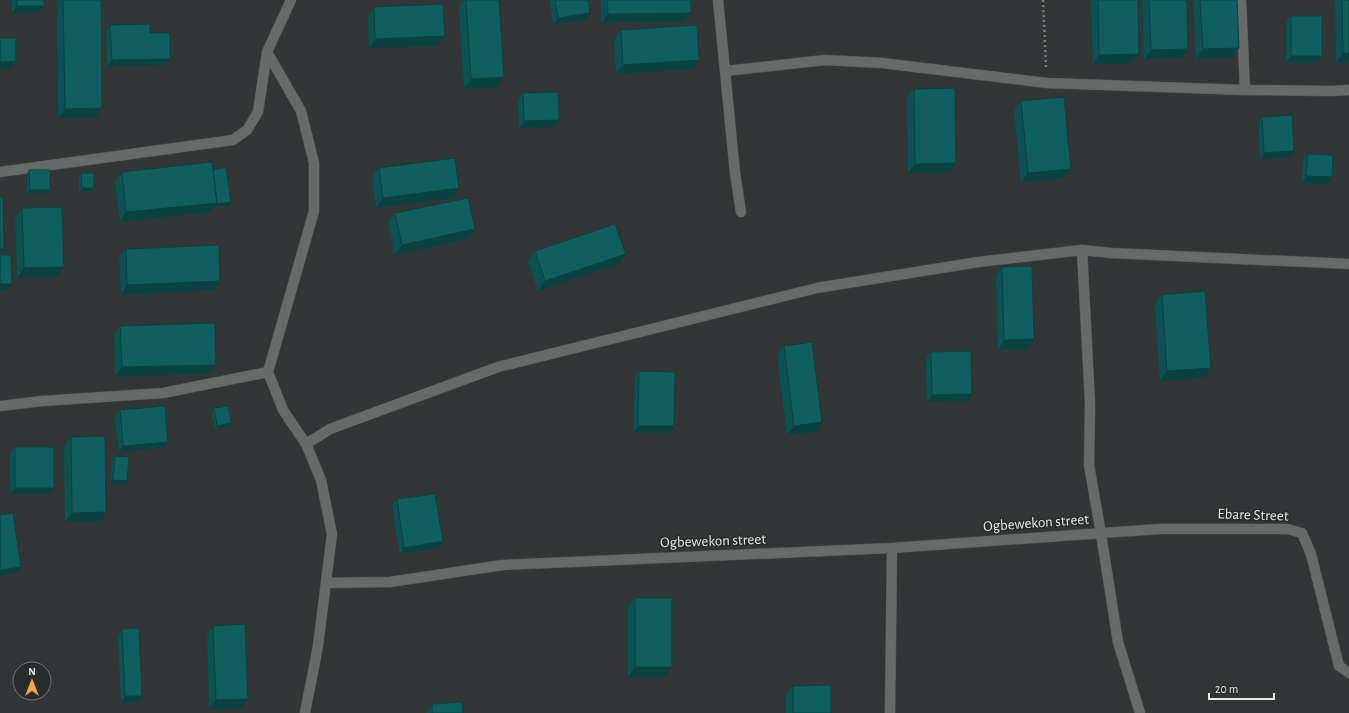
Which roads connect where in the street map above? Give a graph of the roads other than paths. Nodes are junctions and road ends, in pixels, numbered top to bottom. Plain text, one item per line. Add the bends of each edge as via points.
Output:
1 (291, 0) edge
2 (718, 0) edge
3 (1241, 0) edge
4 (267, 52) junction
5 (725, 71) junction
6 (1245, 90) junction
7 (1349, 90) edge
8 (0, 172) edge
9 (741, 212) dead end
10 (1082, 250) junction
11 (1349, 264) edge
12 (268, 372) junction
13 (0, 406) edge
14 (306, 444) junction
15 (1101, 534) junction
16 (892, 548) junction
17 (326, 583) junction
18 (1349, 672) edge
19 (305, 713) edge
20 (890, 713) edge
21 (1140, 713) edge

1 - 4 street
2 - 5 street
3 - 6 street
4 - 8 street via 258,112 247,130 233,140
4 - 12 street via 301,111 314,163 314,211
5 - 6 street via 825,60 882,63 1047,83
5 - 9 street
6 - 7 street
10 - 11 street
10 - 14 street via 978,262 817,288 498,367 330,429
10 - 15 street via 1090,403 1089,465
12 - 13 street via 163,394
12 - 14 street via 283,410
14 - 17 street via 321,480 332,534
15 - 16 street, Ogbewekon street
15 - 18 street, Ebare Street via 1158,529 1287,529 1302,533 1311,554 1339,666
15 - 21 street via 1118,642
16 - 17 street, Ogbewekon street via 503,565 390,582
16 - 20 street
17 - 19 street via 318,646

